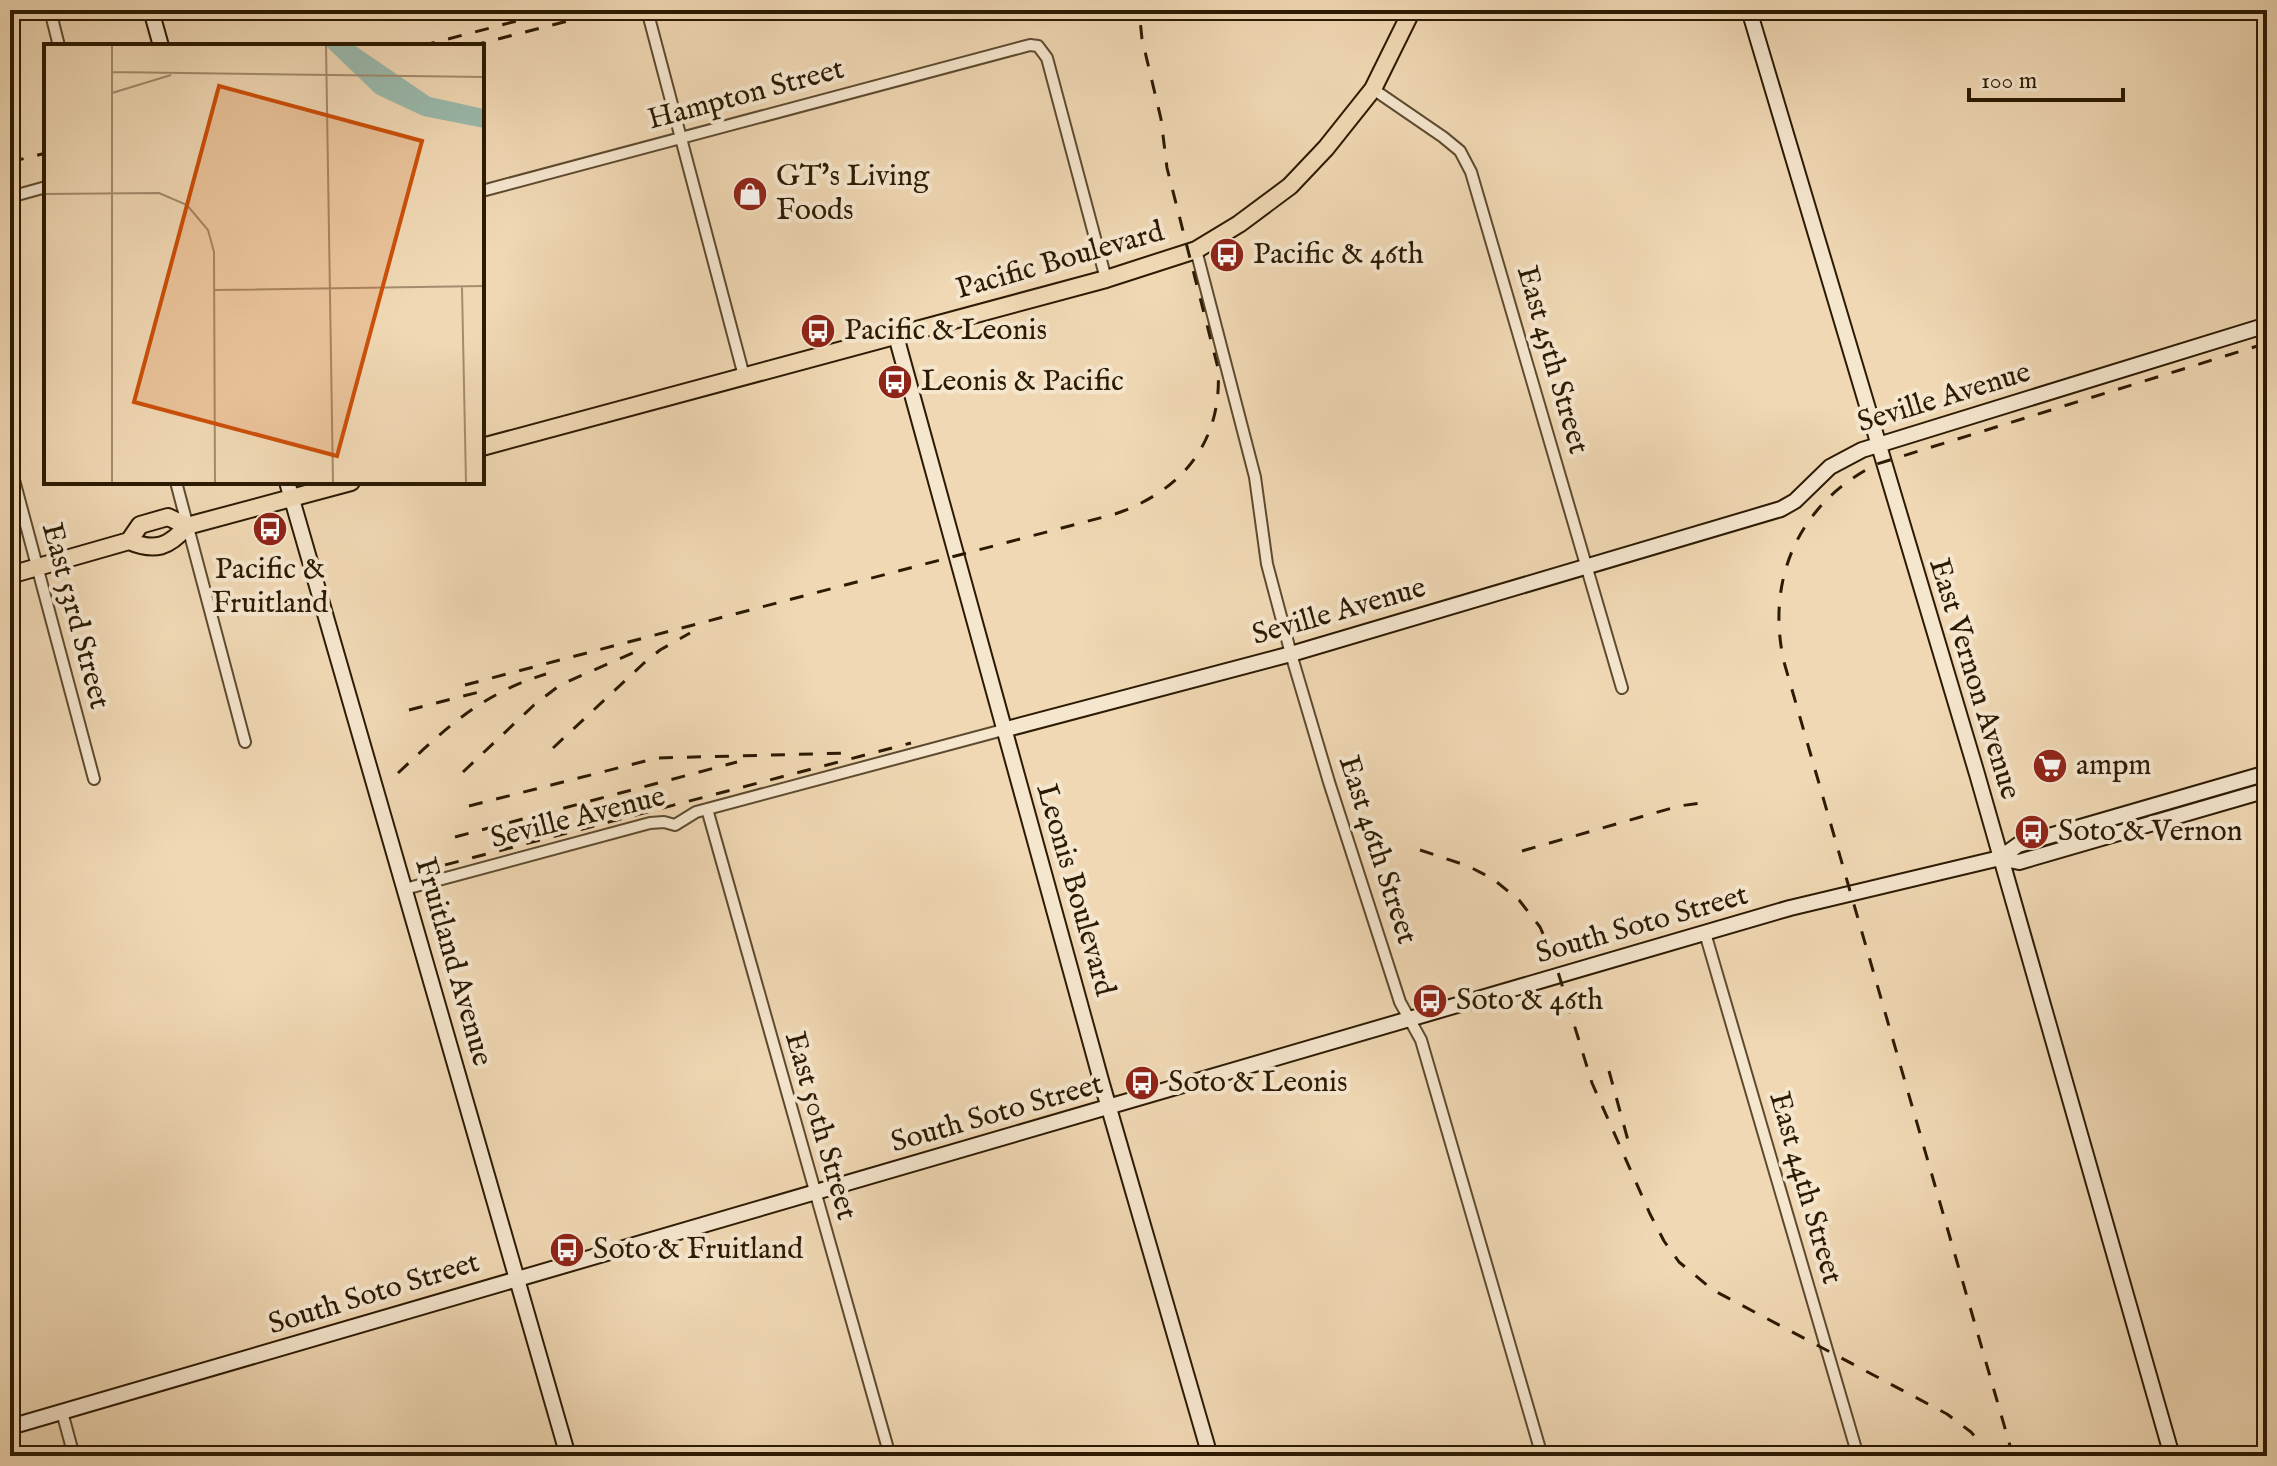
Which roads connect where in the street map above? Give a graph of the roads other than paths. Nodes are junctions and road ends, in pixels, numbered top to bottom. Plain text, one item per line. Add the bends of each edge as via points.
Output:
1 (50, 10) edge
2 (151, 10) edge
3 (647, 10) edge
4 (1412, 10) edge
5 (1749, 10) edge
6 (58, 44) edge
7 (160, 44) edge
8 (1373, 89) junction
9 (681, 138) junction
10 (44, 188) edge
11 (484, 190) edge
12 (10, 197) edge
13 (1196, 250) junction
14 (1106, 279) junction
15 (2267, 325) edge
16 (896, 336) junction
17 (744, 376) junction
18 (1877, 445) junction
19 (484, 446) edge
20 (10, 465) edge
21 (176, 484) edge
22 (336, 484) edge
23 (290, 490) edge
24 (187, 526) junction
25 (129, 541) junction
26 (1588, 566) junction
27 (37, 568) junction
28 (10, 575) edge
29 (1291, 654) junction
30 (1622, 688) dead end
31 (1003, 730) junction
32 (245, 742) dead end
33 (2267, 773) edge
34 (94, 779) dead end
35 (2221, 785) junction
36 (2267, 790) edge
37 (2226, 802) junction
38 (707, 809) junction
39 (2000, 858) junction
40 (405, 889) junction
41 (1705, 933) junction
42 (1410, 1020) junction
43 (1109, 1108) junction
44 (814, 1194) junction
45 (517, 1279) junction
46 (62, 1412) junction
47 (10, 1427) edge
48 (74, 1456) edge
49 (568, 1456) edge
50 (890, 1456) edge
51 (1210, 1456) edge
52 (1542, 1456) edge
53 (1858, 1456) edge
54 (2172, 1456) edge

1 - 6 street
2 - 7 street
3 - 9 street
4 - 8 main road, Pacific Boulevard
5 - 18 street, East Vernon Avenue
8 - 13 main road, Pacific Boulevard via 1290,186
8 - 26 street, East 45th Street via 1460,151 1471,172
9 - 11 street, Hampton Street
9 - 14 street, Hampton Street via 1038,46 1047,58
9 - 17 street
10 - 12 street
13 - 14 main road, Pacific Boulevard
13 - 29 street, East 46th Street via 1255,477 1267,564
14 - 16 main road, Pacific Boulevard
15 - 18 street, Seville Avenue
16 - 17 main road, Pacific Boulevard
16 - 31 street, Leonis Boulevard
17 - 19 main road, Pacific Boulevard
18 - 26 street, Seville Avenue via 1840,460 1781,509
18 - 39 street, East Vernon Avenue
20 - 27 street, East 53rd Street
21 - 24 street
22 - 23 main road
23 - 24 main road
23 - 40 street, Fruitland Avenue
24 - 25 main road via 174,541 146,549
24 - 25 main road via 168,517 140,525
24 - 32 street
25 - 27 main road
26 - 29 street, Seville Avenue
26 - 30 street, East 45th Street
27 - 28 main road
27 - 34 street, East 53rd Street
29 - 31 street, Seville Avenue
29 - 42 street, East 46th Street
31 - 38 street, Seville Avenue
31 - 43 street, Leonis Boulevard
33 - 35 street, South Soto Street
35 - 37 street
35 - 39 street, South Soto Street via 2018,845
36 - 37 street, South Soto Street
37 - 39 street, South Soto Street via 2019,862
38 - 40 street, Seville Avenue via 675,825 650,823
38 - 44 street, East 50th Street
39 - 41 street, South Soto Street
39 - 54 street, East Vernon Avenue
40 - 45 street, Fruitland Avenue
41 - 42 street, South Soto Street
41 - 53 street, East 44th Street
42 - 43 street, South Soto Street
42 - 52 street, East 46th Street via 1421,1040
43 - 44 street, South Soto Street
43 - 51 street, Leonis Boulevard
44 - 45 street, South Soto Street
44 - 50 street, East 50th Street
45 - 46 street, South Soto Street
45 - 49 street, Fruitland Avenue
46 - 47 street, South Soto Street
46 - 48 street

